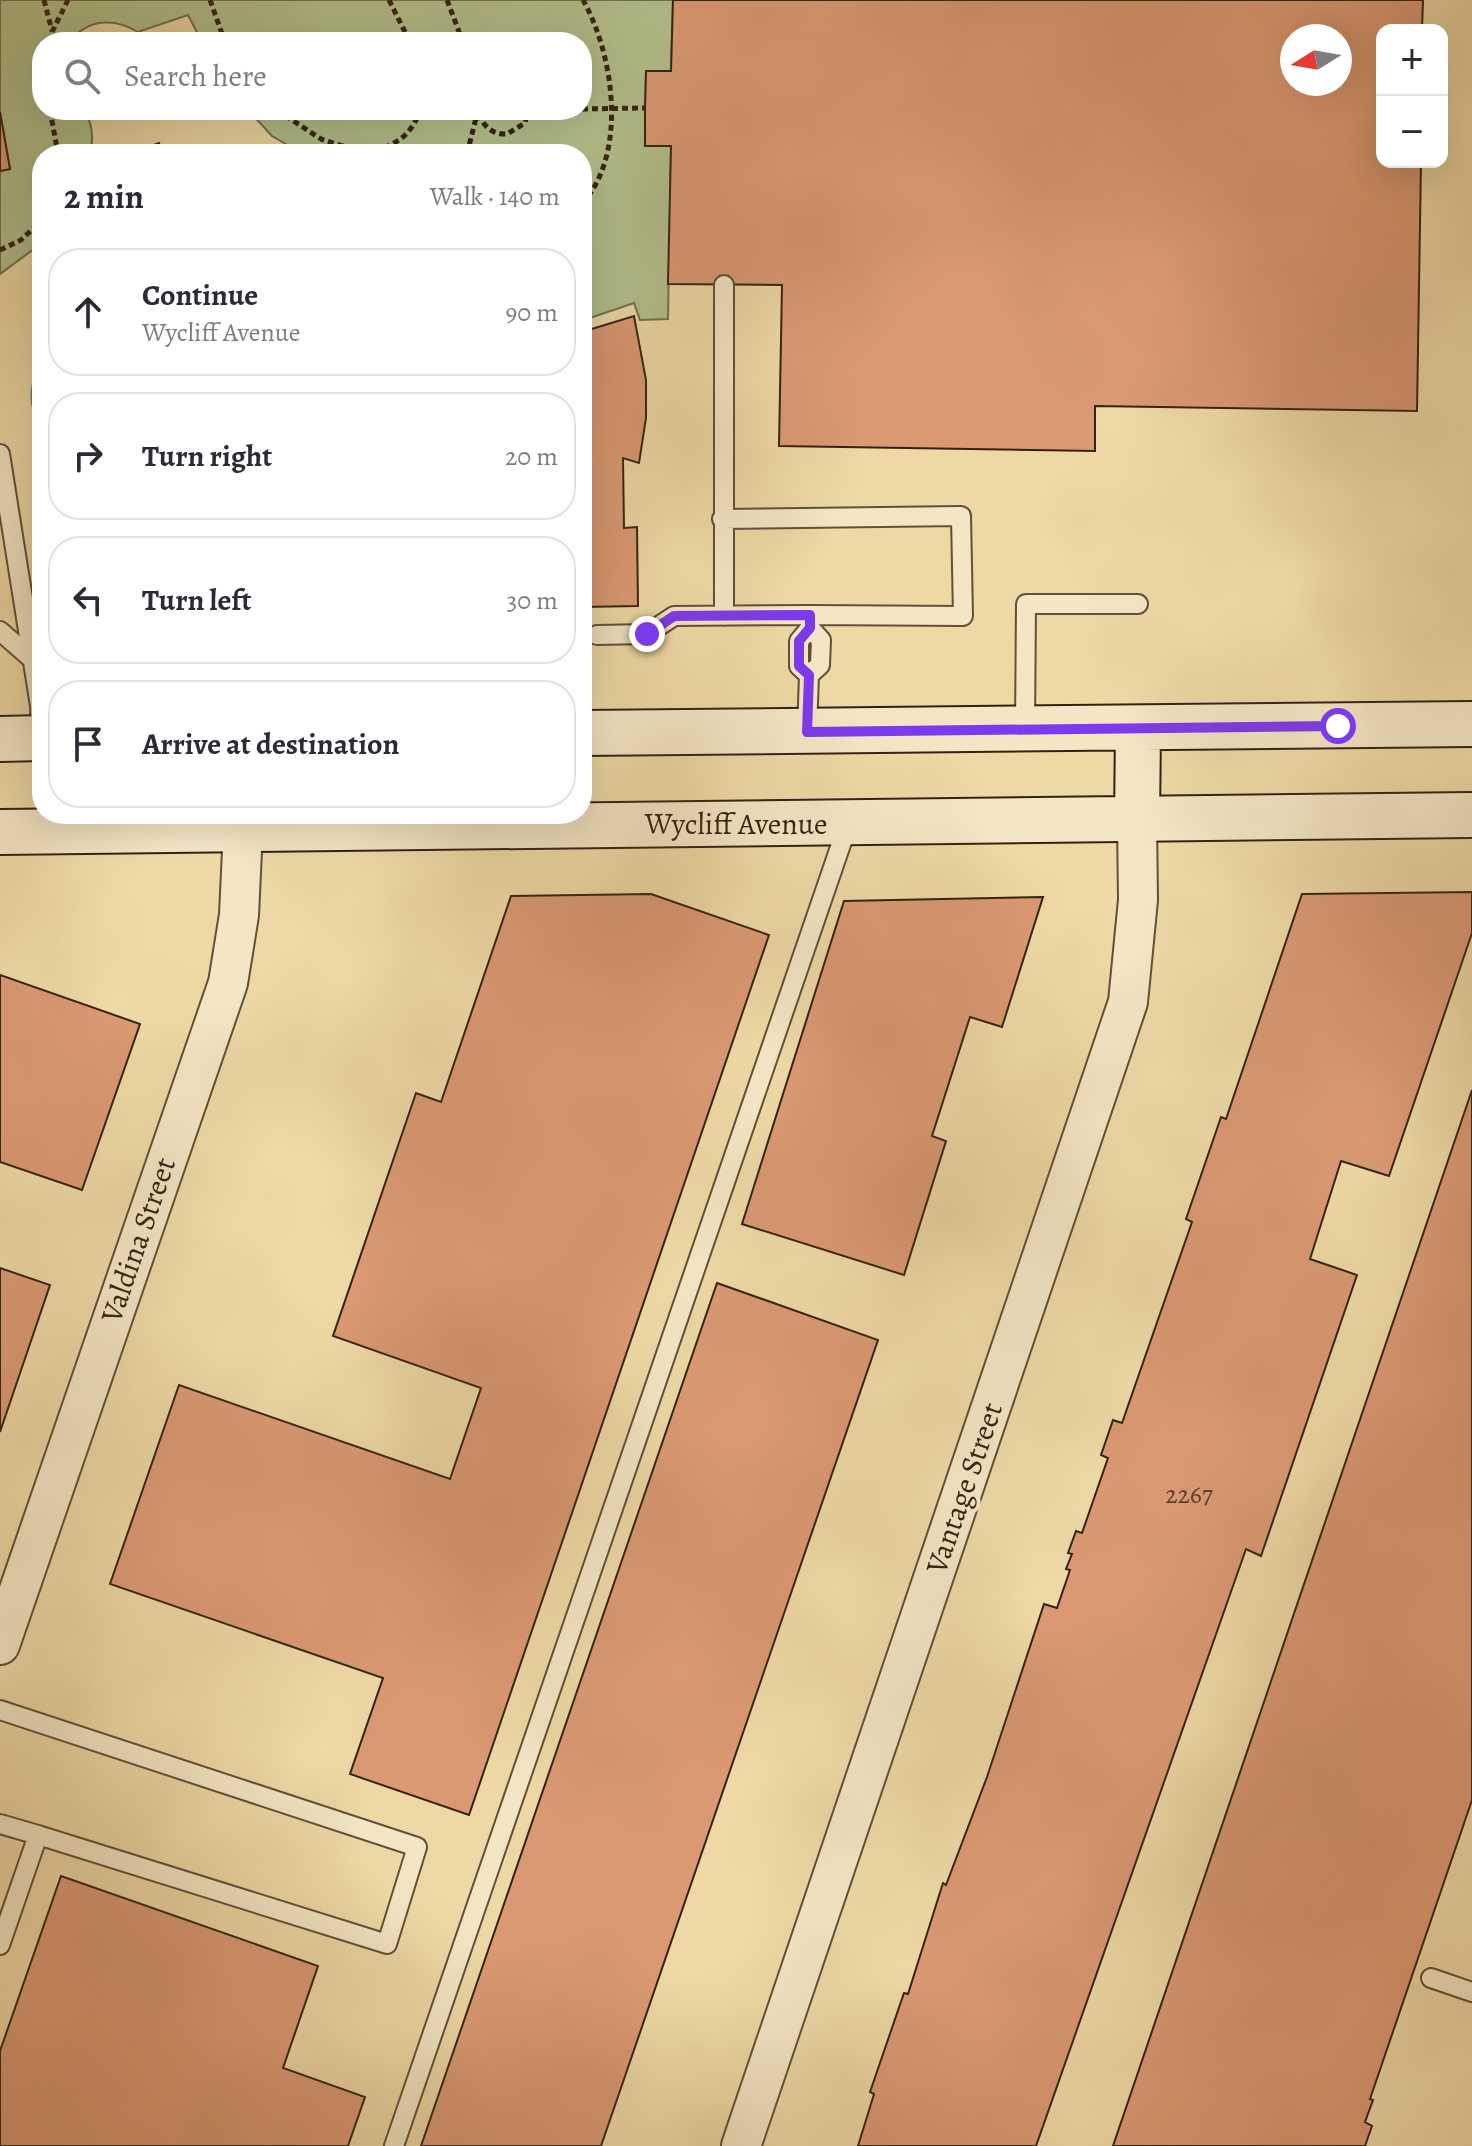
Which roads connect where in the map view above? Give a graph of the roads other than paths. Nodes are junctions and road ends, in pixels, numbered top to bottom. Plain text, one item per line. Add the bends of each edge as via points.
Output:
1 (724, 285) dead end
2 (0, 454) edge
3 (722, 519) junction
4 (1138, 604) dead end
5 (724, 616) junction
6 (810, 621) junction
7 (0, 631) edge
8 (597, 635) dead end
9 (32, 659) joint
10 (1472, 724) edge
11 (1138, 729) junction
12 (1025, 730) junction
13 (807, 732) junction
14 (592, 733) edge
15 (32, 738) edge
16 (0, 739) edge
17 (1472, 815) edge
18 (1137, 821) junction
19 (592, 823) edge
20 (195, 824) edge
21 (244, 824) edge
22 (848, 824) junction
23 (0, 832) edge
24 (0, 1645) edge
25 (0, 1710) edge
26 (0, 1824) edge
27 (38, 1835) junction
28 (0, 1945) edge
29 (1431, 1978) dead end
30 (1472, 1992) edge
31 (394, 2146) edge
32 (741, 2146) edge

1 - 3 lane
2 - 9 lane
3 - 5 lane
3 - 6 lane via 961,516 963,616
4 - 12 lane via 1026,604
5 - 6 lane
5 - 8 lane via 674,616 647,634
6 - 13 lane via 821,640 820,665 809,675
7 - 9 lane
10 - 11 main road
11 - 12 main road
11 - 18 main road
12 - 13 main road
13 - 14 main road
15 - 16 main road
17 - 18 main road, Wycliff Avenue
18 - 22 main road, Wycliff Avenue
18 - 32 street, Vantage Street via 1138,900 1128,1002
19 - 22 main road, Wycliff Avenue
20 - 23 main road, Wycliff Avenue
21 - 24 street, Valdina Street via 239,915 228,983
22 - 31 lane
25 - 27 lane via 417,1847 387,1944
26 - 27 lane
27 - 28 lane
29 - 30 lane

